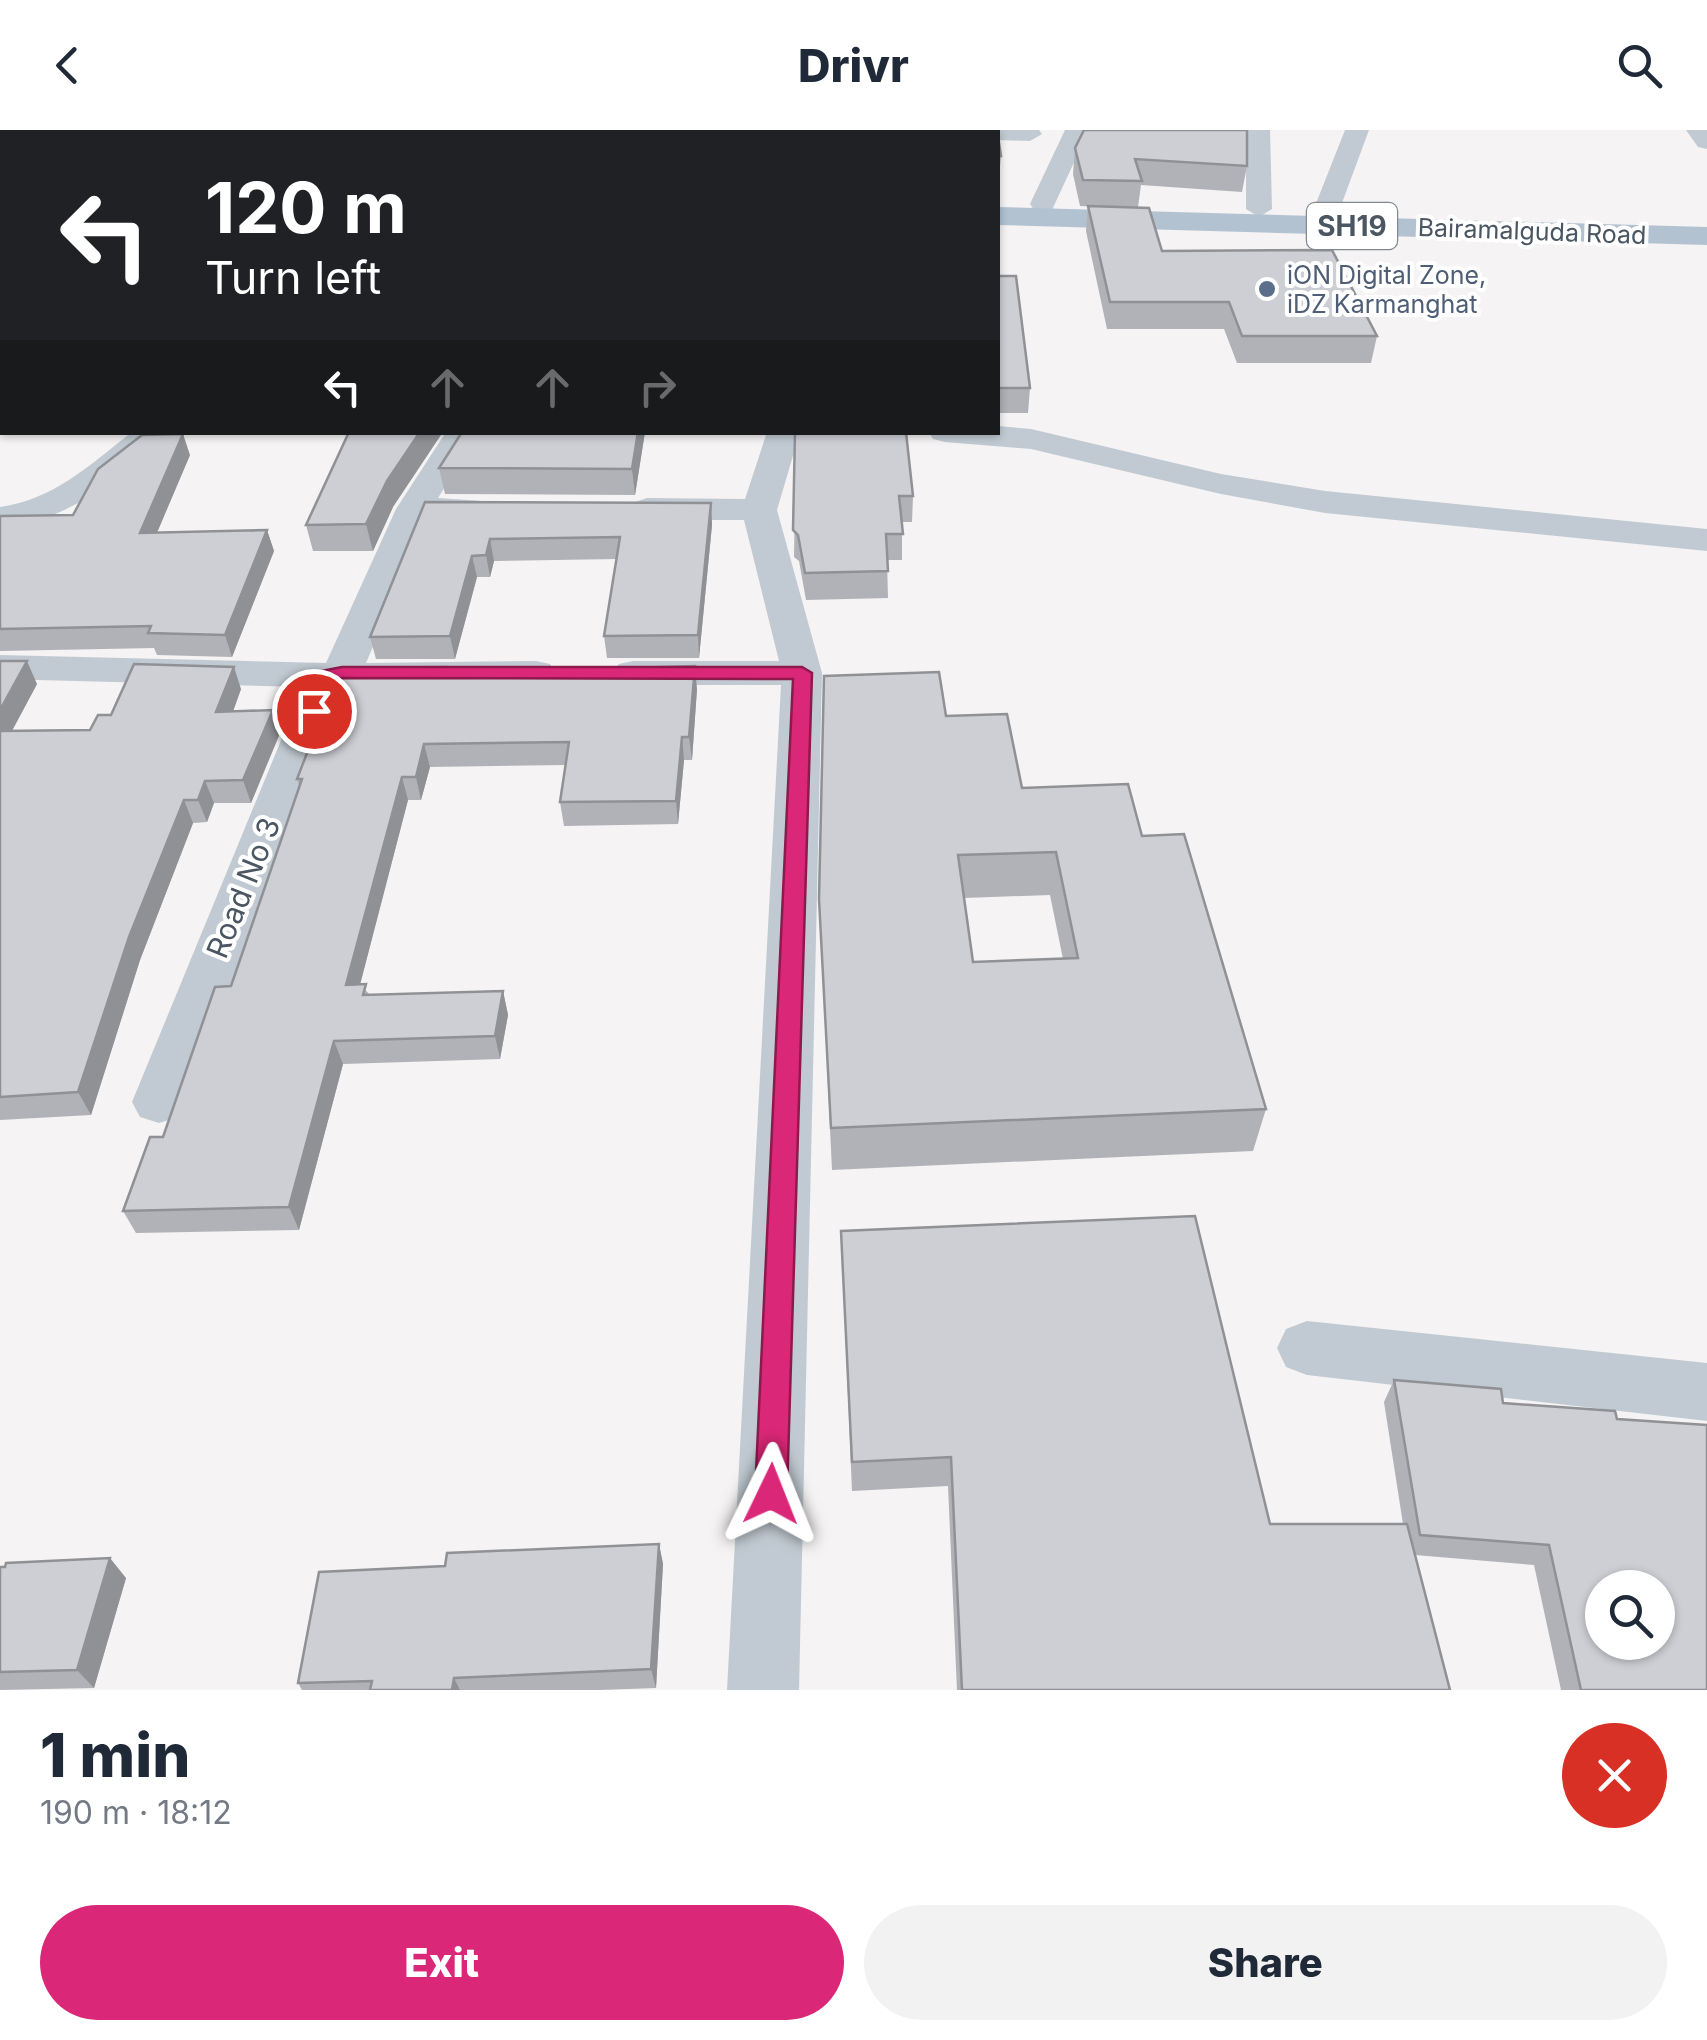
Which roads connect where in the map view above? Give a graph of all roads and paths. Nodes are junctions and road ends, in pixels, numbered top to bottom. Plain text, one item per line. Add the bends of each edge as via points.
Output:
1 (1078, 130) edge
2 (1258, 130) edge
3 (1356, 130) edge
4 (1698, 130) edge
5 (1000, 133) edge
6 (1030, 134) dead end
7 (1707, 142) edge
8 (1000, 202) edge
9 (1043, 204) junction
10 (1259, 210) junction
11 (1326, 212) junction
12 (1000, 216) edge
13 (1707, 222) edge
14 (1707, 236) edge
15 (149, 435) edge
16 (461, 435) edge
17 (783, 435) edge
18 (982, 435) edge
19 (414, 509) junction
20 (510, 509) edge
21 (605, 509) edge
22 (759, 510) junction
23 (0, 518) edge
24 (1707, 540) edge
25 (0, 667) edge
26 (802, 673) junction
27 (335, 674) junction
28 (159, 1102) dead end
29 (1307, 1348) dead end
30 (1707, 1392) edge
31 (764, 1690) edge

1 - 9 street
2 - 10 street
3 - 11 street
4 - 7 street
5 - 6 street
8 - 9 main road, Bairamalguda Road / SH19
9 - 10 main road, Bairamalguda Road / SH19
10 - 11 main road, Bairamalguda Road / SH19
11 - 13 main road, Bairamalguda Road / SH19
12 - 14 main road, Bairamalguda Road / SH19
15 - 23 street via 67,498 29,515
16 - 19 street, Road No 3
17 - 22 street
18 - 24 street via 1032,439 1325,502
19 - 20 street
19 - 27 street, Road No 3
21 - 22 street
22 - 26 street
25 - 27 street
26 - 27 street
26 - 31 street
27 - 28 street, Road No 3
29 - 30 street

